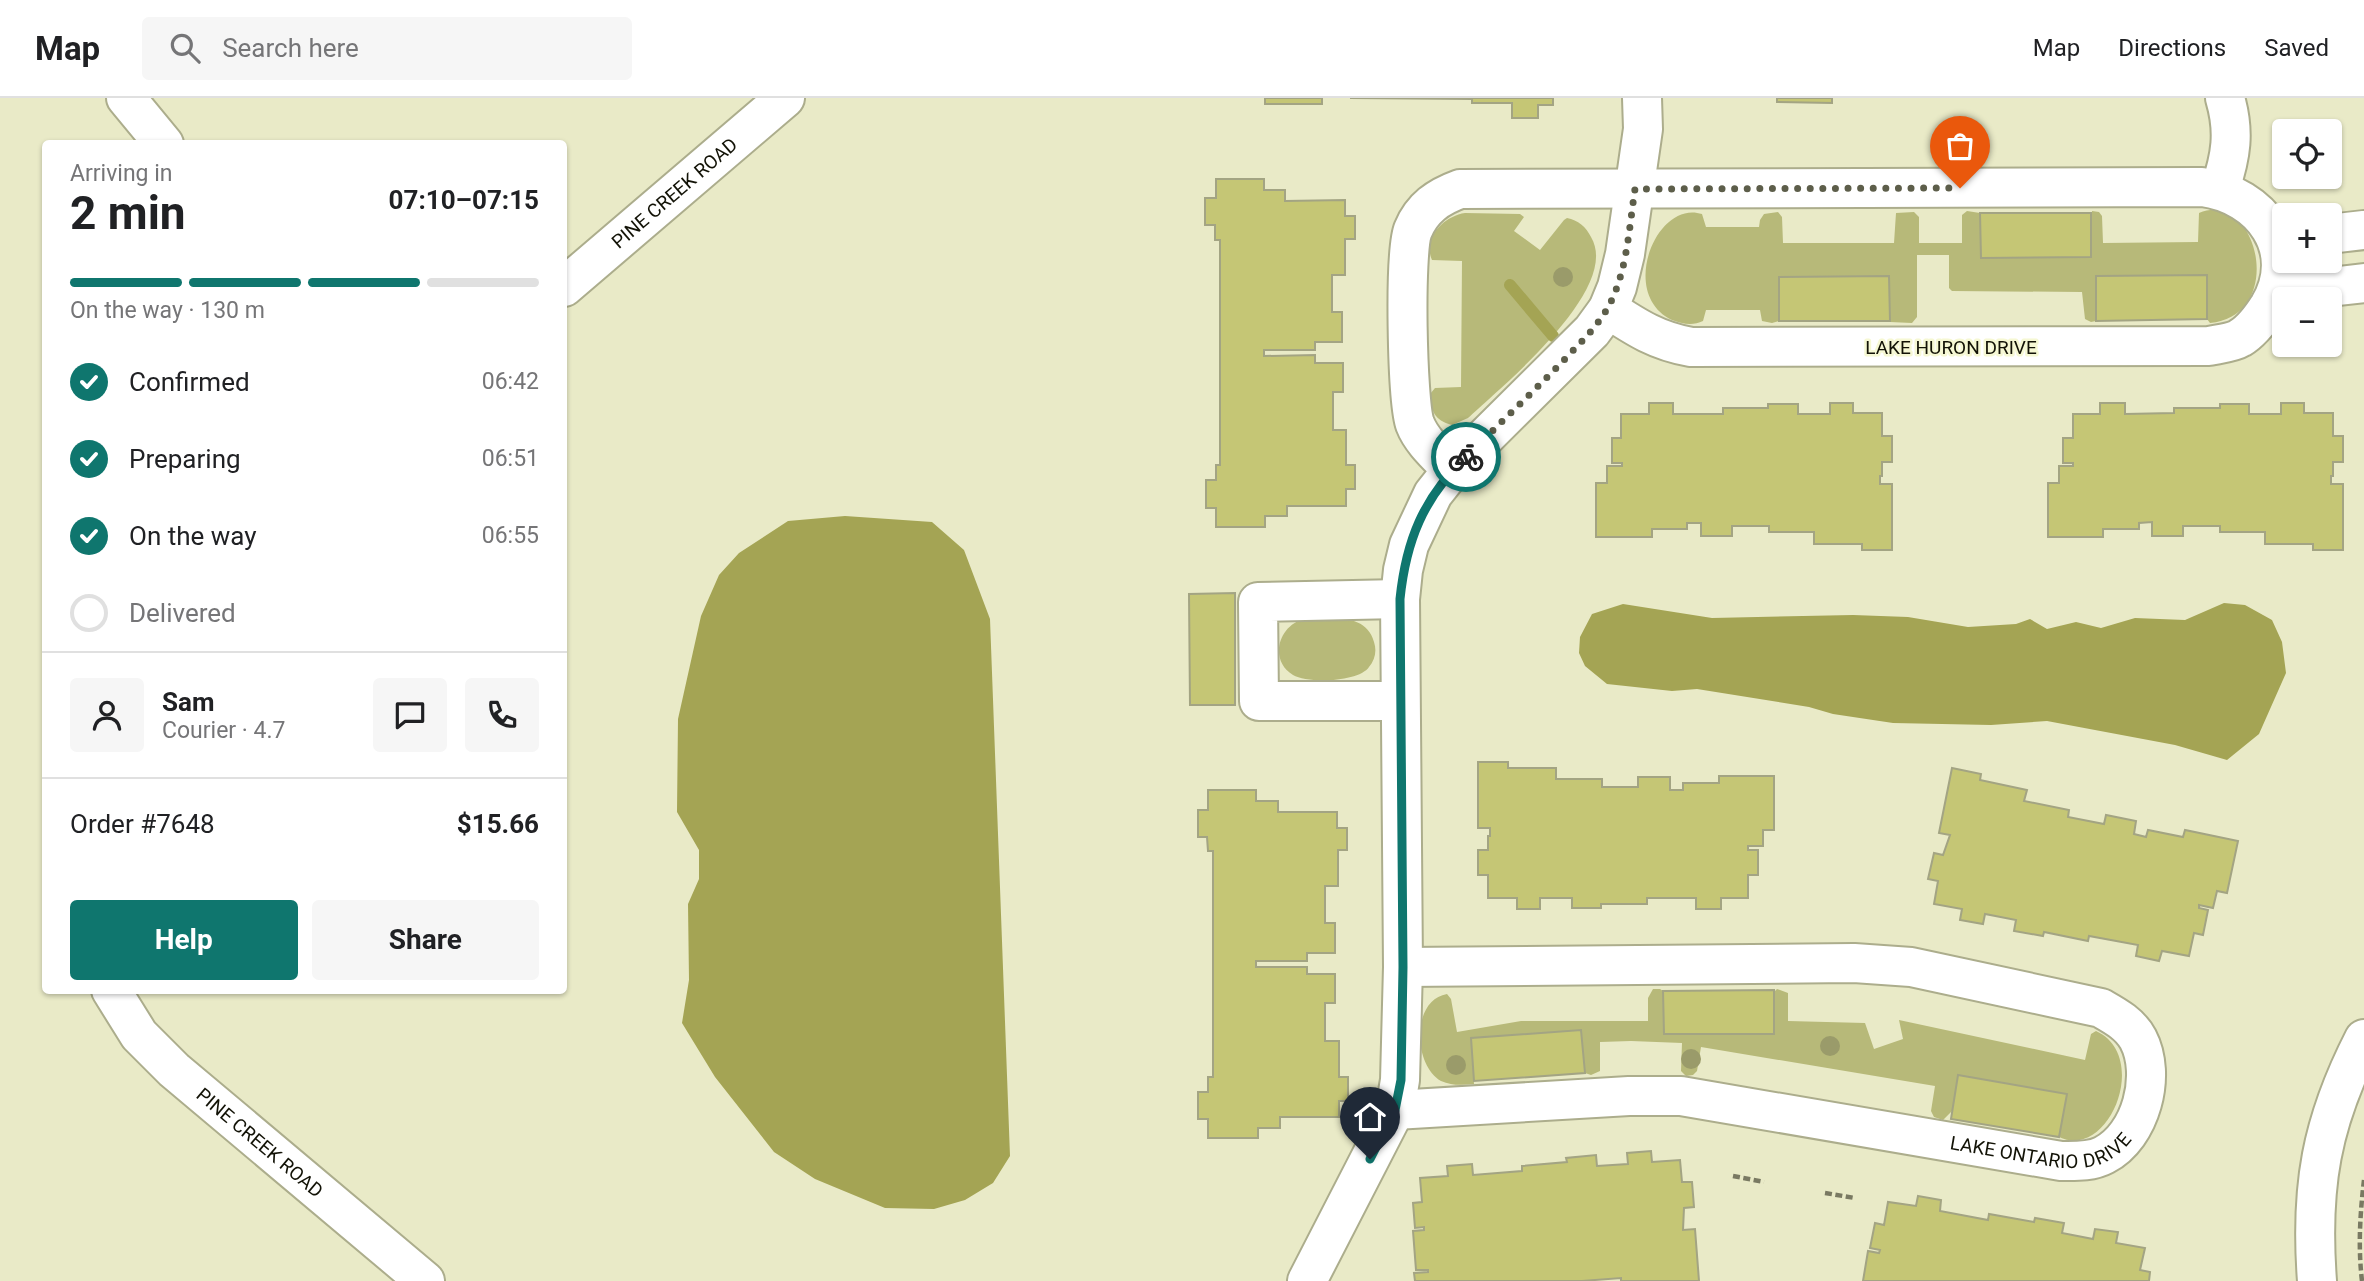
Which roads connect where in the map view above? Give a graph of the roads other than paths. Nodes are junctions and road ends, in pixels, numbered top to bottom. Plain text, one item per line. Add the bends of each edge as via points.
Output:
1 (126, 98) edge
2 (785, 98) edge
3 (1642, 98) edge
4 (2225, 98) edge
5 (161, 140) edge
6 (1635, 189) junction
7 (2220, 189) junction
8 (2272, 227) edge
9 (2364, 230) edge
10 (2342, 233) edge
11 (2364, 283) edge
12 (567, 284) edge
13 (2330, 287) edge
14 (2272, 301) edge
15 (1608, 309) junction
16 (1452, 470) junction
17 (1400, 599) junction
18 (1400, 701) junction
19 (1403, 967) junction
20 (113, 994) edge
21 (2364, 1039) edge
22 (1395, 1110) junction
23 (425, 1281) edge
24 (1307, 1281) edge
25 (2317, 1281) edge

1 - 5 street
2 - 12 street, PINE CREEK ROAD
3 - 6 street
4 - 7 street via 2231,125 2230,159
6 - 7 street
6 - 15 street via 1625,254
6 - 16 street via 1460,189 1437,198 1423,214 1412,232 1409,257 1410,402 1416,426
7 - 8 street via 2262,215
9 - 10 street
11 - 13 street
14 - 15 street, LAKE HURON DRIVE via 2240,338 2209,346 1691,347 1646,334
15 - 16 street via 1592,331
16 - 17 street via 1419,519 1403,570
17 - 18 street
17 - 18 street via 1258,602 1259,701
18 - 19 street
19 - 22 street via 1401,1080
19 - 22 street, LAKE ONTARIO DRIVE via 1854,963 1910,967 2101,1008 2137,1038 2146,1066 2131,1130 2103,1156 2082,1161 1681,1096
20 - 23 street, PINE CREEK ROAD via 139,1035 174,1070
21 - 25 street via 2342,1086 2319,1161 2314,1238
22 - 24 street

